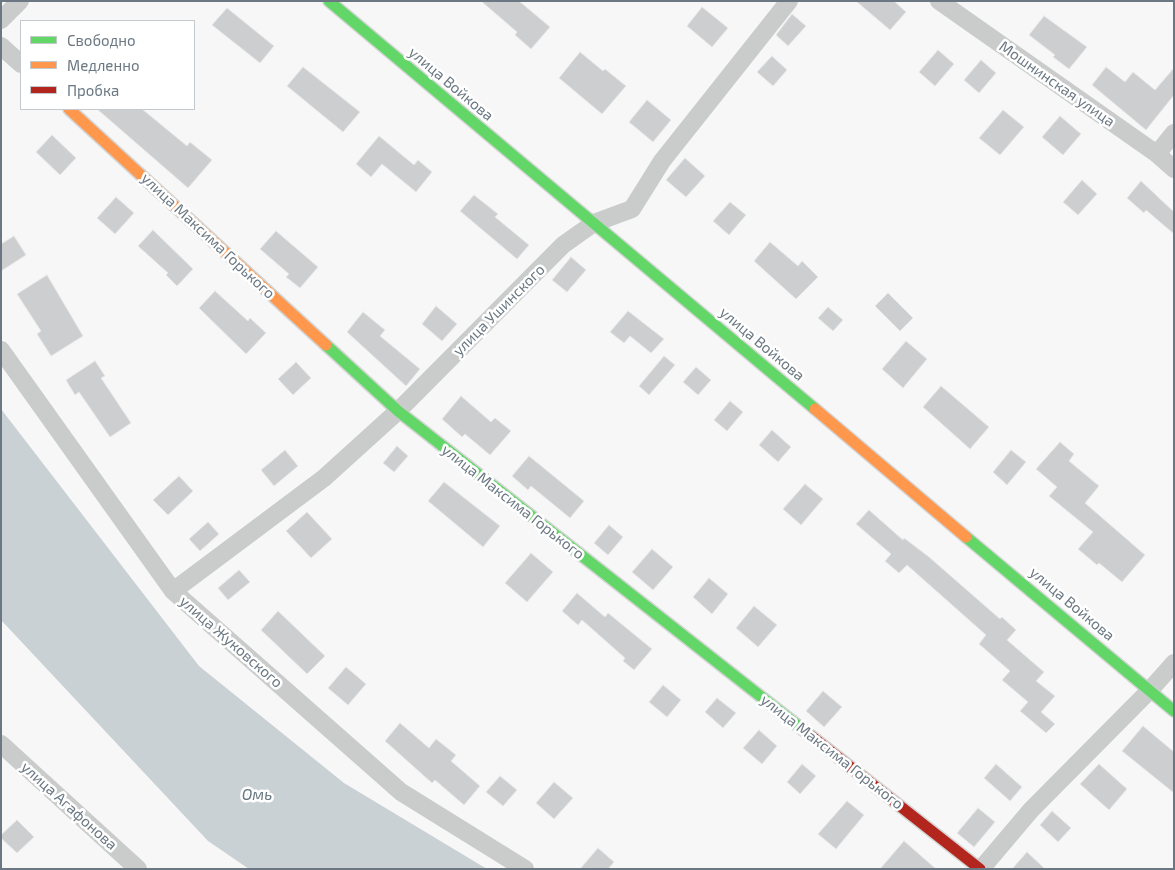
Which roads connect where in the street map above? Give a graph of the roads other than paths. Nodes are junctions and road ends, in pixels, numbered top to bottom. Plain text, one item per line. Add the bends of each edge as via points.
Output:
1 (20, 1) edge
2 (329, 1) edge
3 (790, 1) edge
4 (939, 1) edge
5 (1, 20) edge
6 (1, 46) edge
7 (20, 63) edge
8 (70, 110) edge
9 (1174, 133) edge
10 (1157, 154) junction
11 (1174, 169) edge
12 (594, 224) junction
13 (1, 350) edge
14 (398, 411) junction
15 (173, 590) junction
16 (1174, 663) edge
17 (1150, 690) junction
18 (1174, 711) edge
19 (1, 744) edge
20 (138, 869) edge
21 (525, 869) edge
22 (981, 869) edge

1 - 5 street
2 - 12 street, улица Войкова
3 - 12 street, улица Ушинского via 662,161 632,209
4 - 10 street, Мошнинская улица
6 - 7 street
8 - 14 street, улица Максима Горького
9 - 10 street
10 - 11 street, Мошнинская улица
12 - 14 street, улица Ушинского via 563,244
12 - 17 street, улица Войкова
13 - 15 street, улица Жуковского
14 - 15 street, улица Ушинского via 324,478
14 - 22 street, улица Максима Горького
15 - 21 street, улица Жуковского via 401,792
16 - 17 street
17 - 18 street, улица Войкова
17 - 22 street via 1037,804
19 - 20 street, улица Агафонова

